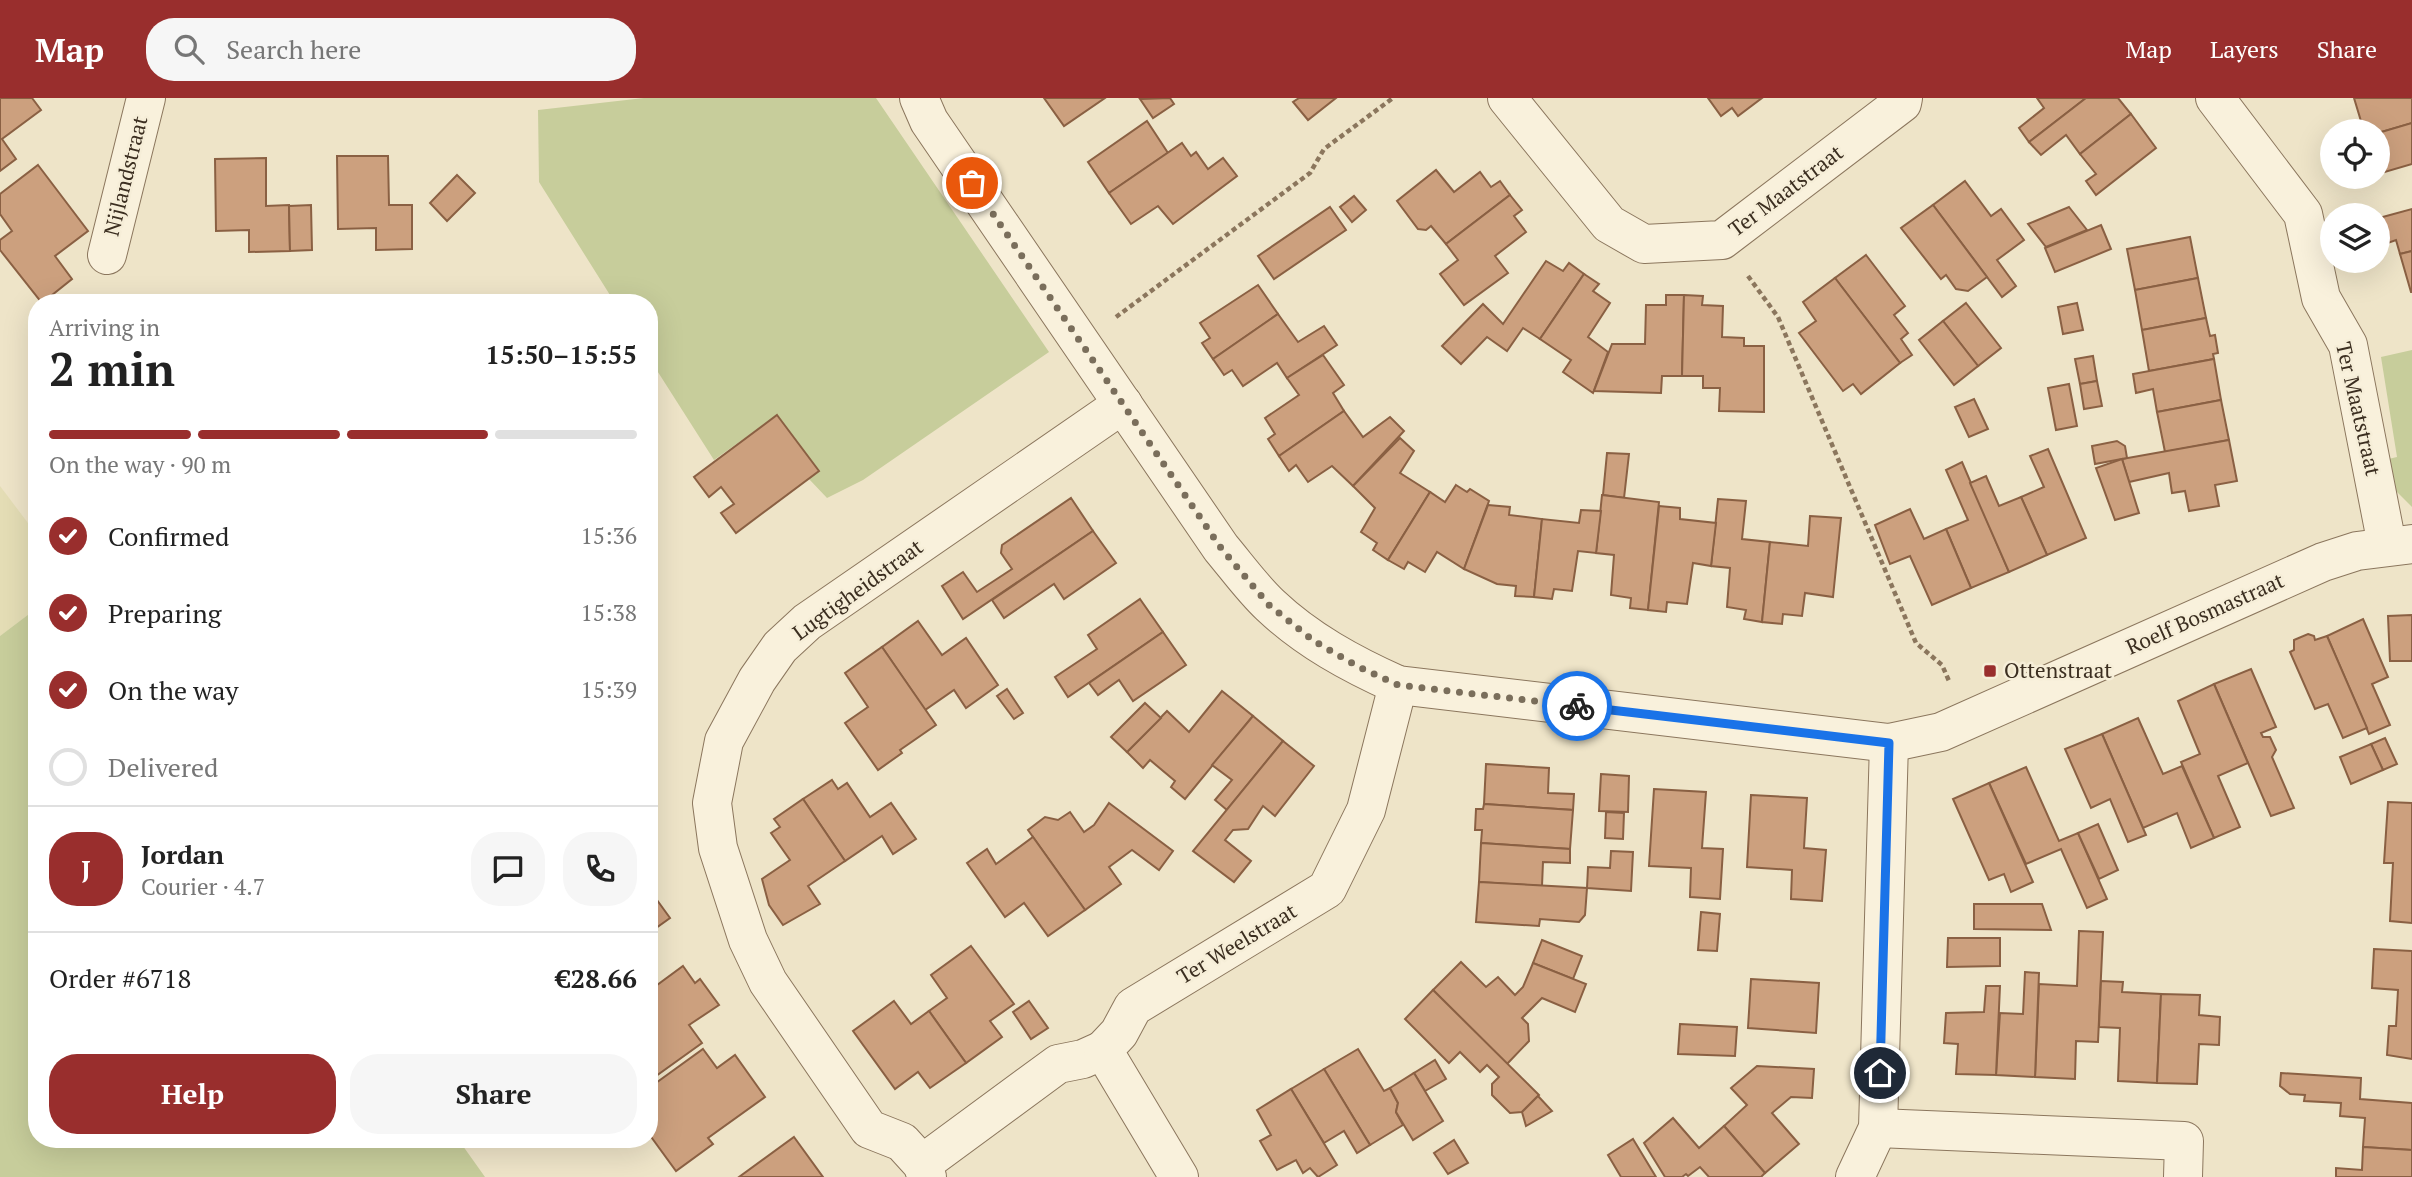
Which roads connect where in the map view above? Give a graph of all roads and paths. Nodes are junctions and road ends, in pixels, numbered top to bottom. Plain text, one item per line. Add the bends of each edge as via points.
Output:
1 (146, 98) edge
2 (919, 98) edge
3 (1393, 98) edge
4 (1507, 98) edge
5 (1903, 98) edge
6 (2214, 98) edge
7 (1722, 240) junction
8 (107, 255) dead end
9 (1081, 342) junction
10 (1124, 404) junction
11 (2400, 545) edge
12 (1398, 685) junction
13 (1966, 720) junction
14 (1889, 743) junction
15 (1103, 1050) junction
16 (1878, 1128) junction
17 (925, 1171) edge
18 (1179, 1177) edge
19 (1855, 1177) edge
20 (2183, 1177) edge

1 - 8 street, Nijlandstraat
2 - 9 street, Roelf Bosmastraat via 929,121
3 - 9 path via 1324,149 1310,173
4 - 7 street, Ter Maatstraat via 1622,234 1644,244
5 - 7 street, Ter Maatstraat
6 - 11 street, Ter Maatstraat via 2303,215 2321,298 2348,345
7 - 13 path via 1778,317 1916,643 1942,665
9 - 10 street, Roelf Bosmastraat
10 - 12 street, Roelf Bosmastraat via 1221,548 1269,605 1314,641
10 - 17 street, Lugtigheidstraat via 807,622 780,647 724,741 712,803 718,848 748,940 768,982 869,1129 902,1142
11 - 13 street, Roelf Bosmastraat via 2323,562
12 - 14 street, Roelf Bosmastraat
12 - 15 street, Ter Weelstraat via 1366,810 1327,889 1133,1007
13 - 14 street, Roelf Bosmastraat via 1941,732
14 - 16 street
15 - 17 street, Lugtigheidstraat via 1058,1064
15 - 18 street
16 - 19 street
16 - 20 street via 2184,1140

